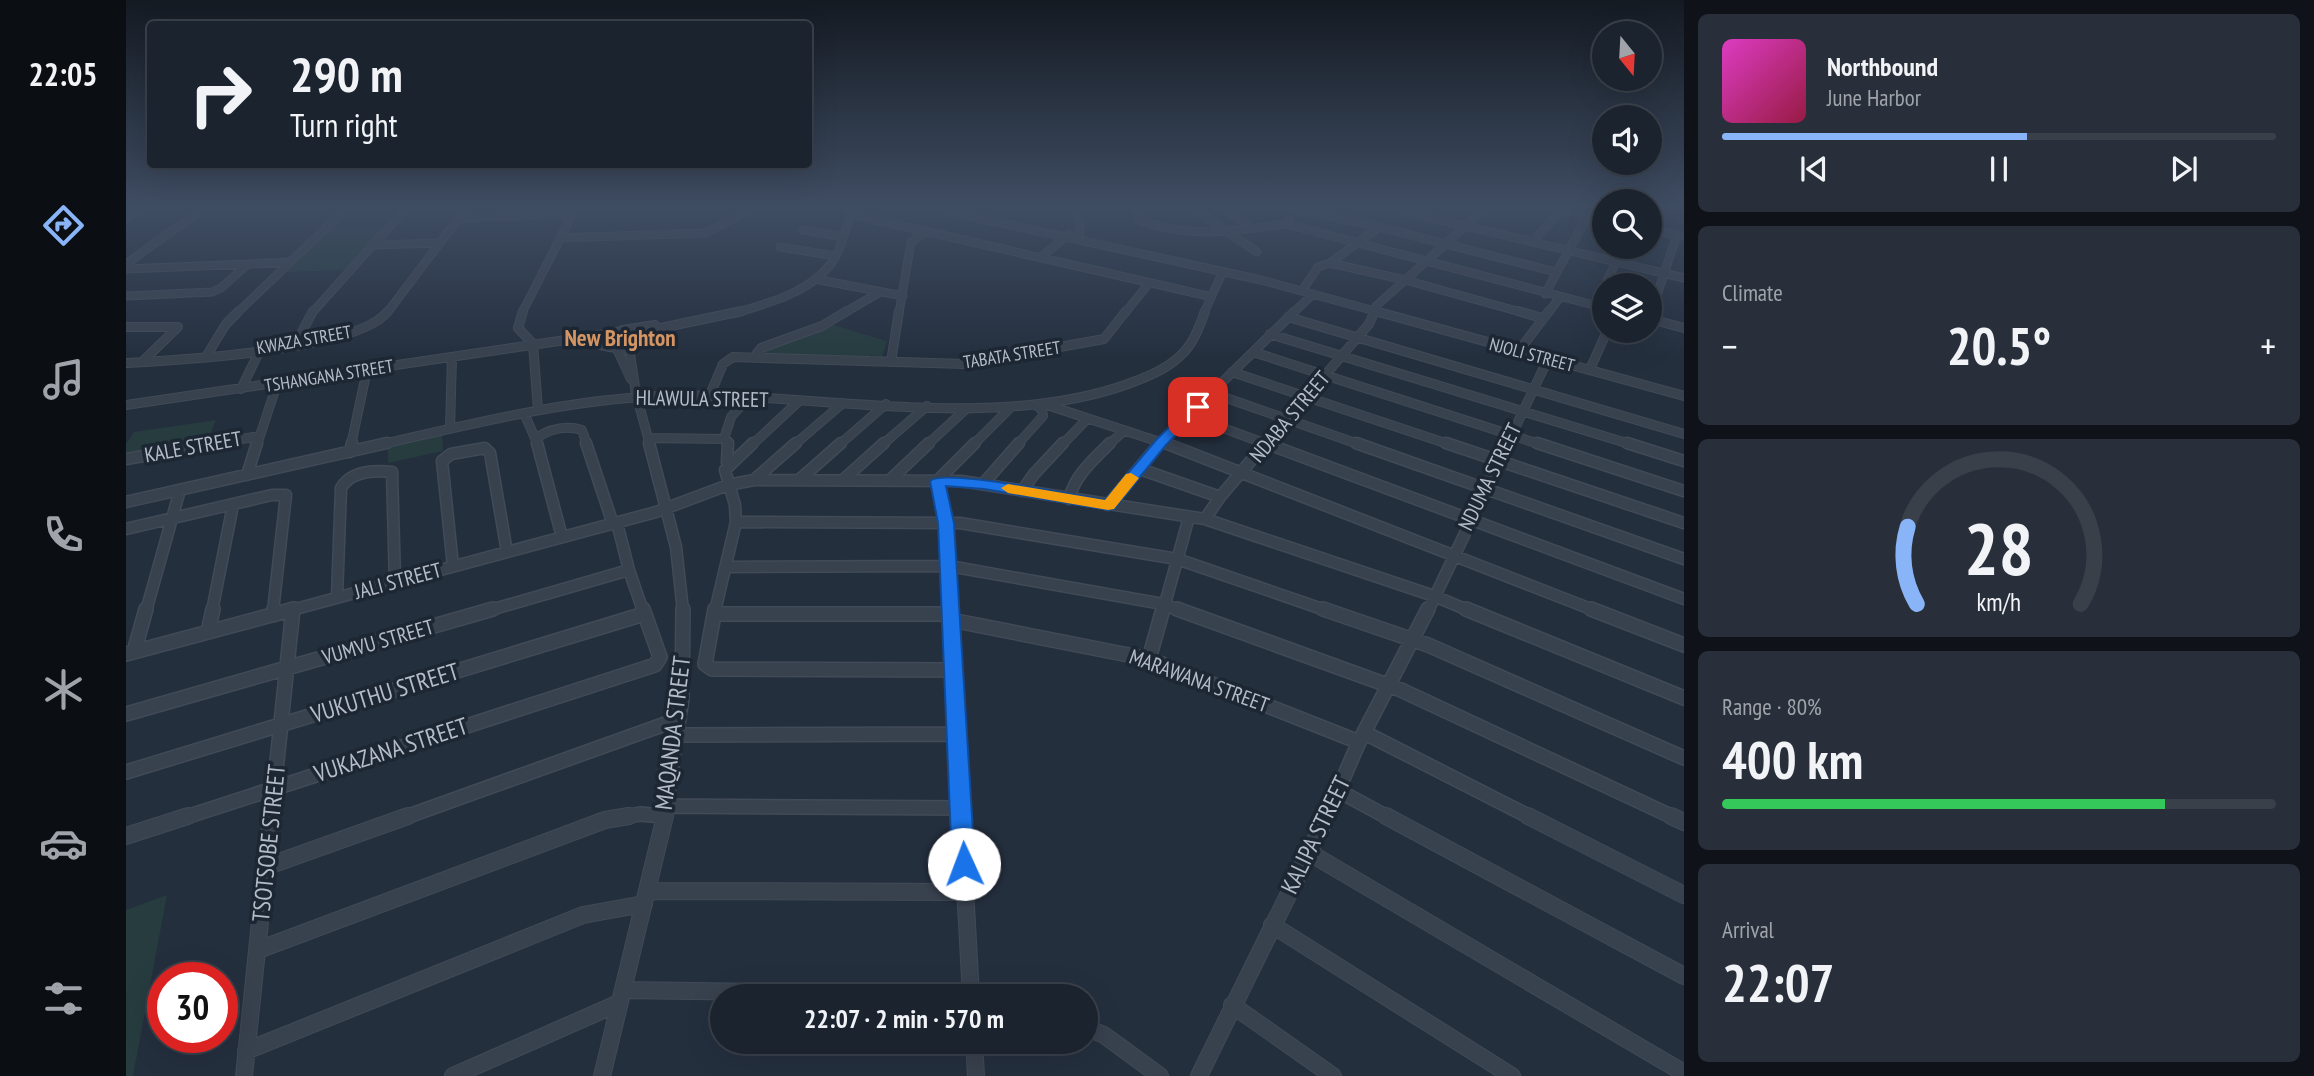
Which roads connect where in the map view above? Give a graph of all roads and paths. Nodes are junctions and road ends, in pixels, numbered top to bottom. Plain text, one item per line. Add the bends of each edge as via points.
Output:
1 (296, 257) edge
2 (362, 257) edge
3 (429, 257) edge
4 (551, 257) edge
5 (835, 257) edge
6 (909, 257) edge
7 (1037, 257) edge
8 (1165, 257) edge
9 (1338, 257) edge
10 (1412, 257) edge
11 (1430, 257) edge
12 (1498, 257) edge
13 (1565, 257) edge
14 (1596, 257) edge
15 (1673, 257) edge
16 (126, 258) edge
17 (135, 258) joint
18 (1040, 258) joint
19 (1617, 259) edge
20 (1426, 261) junction
21 (291, 262) junction
22 (1616, 262) junction
23 (1330, 263) junction
24 (248, 264) junction
25 (1205, 266) junction
26 (126, 267) edge
27 (1223, 271) junction
28 (1556, 272) junction
29 (1611, 273) edge
30 (1666, 274) junction
31 (1684, 278) edge
32 (815, 279) junction
33 (1405, 280) junction
34 (1149, 283) junction
35 (1662, 285) edge
36 (1309, 291) junction
37 (880, 292) junction
38 (1545, 294) junction
39 (126, 296) edge
40 (903, 296) junction
41 (1208, 296) junction
42 (1560, 297) junction
43 (1592, 304) edge
44 (1375, 310) junction
45 (724, 315) junction
46 (1288, 317) junction
47 (1542, 318) junction
48 (1662, 322) edge
49 (126, 327) edge
50 (1684, 328) edge
51 (623, 330) junction
52 (606, 334) junction
53 (1270, 334) junction
54 (641, 337) junction
55 (1357, 337) junction
56 (599, 342) junction
57 (296, 343) junction
58 (1602, 343) edge
59 (533, 344) junction
60 (629, 347) junction
61 (261, 348) junction
62 (1521, 348) junction
63 (617, 349) junction
64 (1253, 352) junction
65 (206, 355) junction
66 (1342, 356) junction
67 (452, 357) junction
68 (763, 358) junction
69 (1548, 359) junction
70 (142, 362) junction
71 (891, 362) junction
72 (126, 363) edge
73 (1591, 367) junction
74 (367, 370) junction
75 (1233, 372) junction
76 (1325, 375) junction
77 (277, 384) junction
78 (241, 390) junction
79 (1535, 390) junction
80 (636, 393) junction
81 (1212, 393) junction
82 (1684, 395) edge
83 (709, 397) junction
84 (1307, 397) junction
85 (747, 399) junction
86 (799, 401) junction
87 (843, 403) junction
88 (886, 404) junction
89 (1039, 404) junction
90 (126, 405) edge
91 (927, 406) junction
92 (967, 408) junction
93 (1010, 408) junction
94 (538, 410) junction
95 (1522, 412) junction
96 (524, 413) junction
97 (1188, 415) junction
98 (1087, 419) junction
99 (1287, 419) junction
100 (450, 429) junction
101 (1124, 431) junction
102 (1684, 434) edge
103 (1511, 435) junction
104 (260, 436) junction
105 (536, 438) junction
106 (649, 438) junction
107 (724, 439) junction
108 (1161, 442) junction
109 (1266, 444) junction
110 (350, 452) junction
111 (126, 459) edge
112 (1498, 461) junction
113 (1684, 461) edge
114 (731, 464) junction
115 (1140, 469) junction
116 (1243, 474) junction
117 (247, 475) junction
118 (844, 479) junction
119 (754, 480) junction
120 (799, 480) junction
121 (890, 480) junction
122 (937, 481) junction
123 (984, 484) junction
124 (728, 485) junction
125 (1485, 489) junction
126 (180, 490) junction
127 (1022, 491) junction
128 (1684, 491) edge
129 (1220, 497) junction
130 (1069, 499) junction
131 (126, 502) edge
132 (233, 505) junction
133 (1108, 506) junction
134 (670, 508) junction
135 (1189, 517) junction
136 (171, 519) junction
137 (1205, 519) junction
138 (1470, 520) junction
139 (736, 522) junction
140 (615, 523) junction
141 (946, 523) junction
142 (1684, 523) edge
143 (126, 529) edge
144 (562, 537) junction
145 (508, 552) junction
146 (1452, 555) junction
147 (1177, 559) junction
148 (1684, 559) edge
149 (949, 565) junction
150 (453, 566) junction
151 (726, 566) junction
152 (629, 570) junction
153 (395, 581) junction
154 (1434, 596) junction
155 (337, 597) junction
156 (1684, 599) edge
157 (1163, 604) junction
158 (293, 609) junction
159 (644, 614) junction
160 (715, 614) junction
161 (273, 615) junction
162 (951, 617) junction
163 (208, 632) junction
164 (1413, 641) junction
165 (1684, 645) edge
166 (130, 653) edge
167 (1149, 659) junction
168 (286, 668) junction
169 (954, 670) junction
170 (1390, 686) junction
171 (1684, 698) edge
172 (126, 715) edge
173 (679, 719) junction
174 (282, 724) junction
175 (958, 734) junction
176 (678, 735) junction
177 (1362, 737) junction
178 (1684, 758) edge
179 (126, 772) edge
180 (274, 788) junction
181 (1339, 790) junction
182 (961, 808) junction
183 (665, 811) junction
184 (1684, 822) edge
185 (126, 836) edge
186 (1308, 852) junction
187 (265, 867) junction
188 (965, 892) junction
189 (1684, 895) edge
190 (646, 897) junction
191 (1272, 925) junction
192 (258, 950) junction
193 (1684, 976) edge
194 (970, 984) edge
195 (710, 996) edge
196 (621, 997) junction
197 (1232, 1005) junction
198 (1098, 1033) edge
199 (246, 1051) junction
200 (975, 1054) edge
201 (1684, 1073) edge
202 (244, 1076) edge
203 (453, 1076) edge
204 (602, 1076) edge
205 (976, 1076) edge
206 (1160, 1076) edge
207 (1199, 1076) edge
208 (1334, 1076) edge
209 (1512, 1076) edge

1 - 21 street
2 - 57 street via 308,317
3 - 57 street, KWAZA STREET via 379,321 348,334
4 - 59 street via 517,325
5 - 32 street
6 - 40 street
7 - 18 street
8 - 25 street
9 - 23 street
10 - 20 street
11 - 20 street, NDABA STREET
12 - 28 street
13 - 28 street
14 - 22 street
15 - 30 street
16 - 17 street
17 - 26 street
18 - 34 street
19 - 22 street
20 - 33 street, NDABA STREET
20 - 38 street
21 - 24 street
21 - 65 street via 220,330
22 - 29 street
22 - 30 street
23 - 33 street
23 - 36 street via 1316,269
24 - 26 street
24 - 39 street via 212,292
25 - 27 street
25 - 36 street
27 - 36 street
27 - 41 street, HLAWULA STREET
28 - 38 street
30 - 31 street
30 - 35 street
32 - 37 street
32 - 45 street via 778,298
33 - 44 street, NDABA STREET
33 - 47 street
34 - 41 street
34 - 71 street, TABATA STREET via 1104,339 977,363
36 - 44 street
36 - 46 street
37 - 40 street
37 - 68 street via 829,322 761,348 757,354
38 - 42 street
40 - 71 street
41 - 89 street, HLAWULA STREET via 1198,335 1177,360 1140,379
42 - 43 street
42 - 47 street
44 - 55 street, NDABA STREET
44 - 62 street, NJOLI STREET
44 - 69 street, NJOLI STREET
45 - 51 street, TSHANGANA STREET
45 - 54 street via 652,330
46 - 53 street
46 - 55 street
47 - 62 street
48 - 50 street
49 - 70 street via 178,327
51 - 52 street, TSHANGANA STREET
51 - 54 street
52 - 56 street
52 - 59 street, TSHANGANA STREET
53 - 64 street
53 - 66 street
54 - 60 street
55 - 66 street, NDABA STREET
55 - 79 street
56 - 59 street, TSHANGANA STREET
56 - 63 street
57 - 61 street, KWAZA STREET
58 - 73 street
59 - 67 street, TSHANGANA STREET
59 - 94 street
60 - 63 street
60 - 80 street, MAQANDA STREET
61 - 65 street, KWAZA STREET
61 - 78 street
62 - 73 street, NJOLI STREET
63 - 80 street, MAQANDA STREET
64 - 75 street
64 - 76 street
65 - 70 street, KWAZA STREET
66 - 76 street, NDABA STREET
66 - 95 street
67 - 74 street, TSHANGANA STREET
67 - 100 street
68 - 71 street, TABATA STREET
68 - 83 street, TABATA STREET via 729,358
69 - 79 street, NDUMA STREET
69 - 82 street, NJOLI STREET
70 - 72 street, KWAZA STREET
73 - 82 street, NJOLI STREET
74 - 77 street, TSHANGANA STREET
74 - 110 street
75 - 81 street
75 - 84 street
76 - 84 street, NDABA STREET
76 - 103 street
77 - 78 street, TSHANGANA STREET
77 - 104 street
78 - 90 street, TSHANGANA STREET
79 - 95 street, NDUMA STREET
79 - 102 street
80 - 83 street, HLAWULA STREET
80 - 94 street, HLAWULA STREET
80 - 106 street, MAQANDA STREET
81 - 97 street
81 - 99 street
83 - 85 street, HLAWULA STREET
84 - 99 street, NDABA STREET
84 - 112 street
85 - 86 street, HLAWULA STREET
85 - 107 street via 731,416
86 - 87 street, HLAWULA STREET
86 - 114 street
87 - 88 street, HLAWULA STREET
87 - 119 street
88 - 91 street, HLAWULA STREET
88 - 120 street
89 - 93 street, HLAWULA STREET
89 - 98 street
89 - 123 street via 1043,416
91 - 92 street, HLAWULA STREET
91 - 118 street
92 - 93 street, HLAWULA STREET
92 - 121 street
93 - 122 street
94 - 96 street, HLAWULA STREET
95 - 103 street, NDUMA STREET
95 - 113 street
96 - 100 street, HLAWULA STREET
96 - 105 street
97 - 108 street
97 - 109 street
98 - 101 street
98 - 127 street
99 - 109 street, NDABA STREET
99 - 125 street
100 - 110 street, HLAWULA STREET
101 - 108 street
101 - 130 street via 1077,479
103 - 112 street, NDUMA STREET
103 - 128 street
104 - 111 street, KALE STREET
104 - 117 street
105 - 140 street via 564,428 582,430
105 - 144 street
106 - 107 street
106 - 134 street, MAQANDA STREET
107 - 114 street
108 - 115 street
108 - 116 street
109 - 116 street, NDABA STREET
109 - 138 street
110 - 117 street, HLAWULA STREET
112 - 125 street, NDUMA STREET
112 - 142 street
114 - 124 street via 725,470
115 - 129 street
115 - 133 street
116 - 129 street, NDABA STREET
116 - 146 street
117 - 126 street, HLAWULA STREET
118 - 120 street, JALI STREET
118 - 121 street, JALI STREET
119 - 120 street, JALI STREET
119 - 124 street, JALI STREET
121 - 122 street, JALI STREET
122 - 123 street, JALI STREET
122 - 141 street
123 - 127 street, JALI STREET
124 - 134 street, JALI STREET
124 - 139 street
125 - 138 street, NDUMA STREET
125 - 148 street
126 - 131 street, HLAWULA STREET
126 - 136 street
127 - 130 street, JALI STREET
129 - 137 street, NDABA STREET
130 - 133 street, JALI STREET
132 - 136 street
132 - 161 street via 278,494 288,498
132 - 163 street
133 - 135 street, JALI STREET
134 - 140 street, JALI STREET
134 - 173 street, MAQANDA STREET via 683,616
135 - 137 street, JALI STREET
135 - 147 street
136 - 143 street
136 - 166 street
137 - 154 street, JALI STREET
138 - 146 street, NDUMA STREET
138 - 156 street
139 - 141 street
139 - 151 street
140 - 144 street, JALI STREET
140 - 152 street
141 - 147 street
141 - 149 street
144 - 145 street, JALI STREET
145 - 150 street, JALI STREET
145 - 150 street via 490,453 481,448 456,453 442,461
146 - 154 street, NDUMA STREET
146 - 165 street
147 - 157 street
147 - 164 street
149 - 151 street
149 - 157 street
149 - 162 street
150 - 153 street, JALI STREET
151 - 160 street
152 - 159 street
152 - 168 street, VUMVU STREET
153 - 155 street, JALI STREET
153 - 155 street via 392,472 354,476 341,488
154 - 164 street, KALIPA STREET
154 - 171 street, JALI STREET
155 - 158 street, JALI STREET
157 - 167 street
157 - 170 street
158 - 161 street, JALI STREET
158 - 168 street, TSOTSOBE STREET
159 - 174 street, VUKUTHU STREET
159 - 180 street, VUKAZANA STREET via 660,657 655,665
160 - 162 street, MARAWANA STREET
160 - 169 street via 705,660 712,669
161 - 163 street, JALI STREET
162 - 167 street, MARAWANA STREET
162 - 169 street
163 - 166 street, JALI STREET
164 - 170 street, KALIPA STREET
164 - 178 street
167 - 177 street, MARAWANA STREET
168 - 172 street, VUMVU STREET
168 - 174 street, TSOTSOBE STREET
169 - 175 street
170 - 177 street, KALIPA STREET
170 - 184 street
173 - 176 street, MAQANDA STREET
173 - 187 street
174 - 179 street, VUKUTHU STREET
174 - 180 street, TSOTSOBE STREET
175 - 176 street
175 - 182 street
176 - 183 street, MAQANDA STREET
177 - 181 street, KALIPA STREET
177 - 189 street, MARAWANA STREET
180 - 185 street, VUKAZANA STREET
180 - 187 street, TSOTSOBE STREET
181 - 186 street, KALIPA STREET
181 - 193 street
182 - 183 street
182 - 188 street
183 - 190 street, MAQANDA STREET
183 - 192 street via 605,820
186 - 191 street, KALIPA STREET
186 - 201 street
187 - 192 street, TSOTSOBE STREET
188 - 190 street
188 - 194 street
190 - 196 street, MAQANDA STREET
190 - 199 street via 583,915
191 - 197 street, KALIPA STREET
191 - 209 street
192 - 199 street, TSOTSOBE STREET
195 - 196 street
196 - 203 street
196 - 204 street, MAQANDA STREET
197 - 207 street, KALIPA STREET
197 - 208 street
198 - 206 street
199 - 202 street, TSOTSOBE STREET
200 - 205 street

